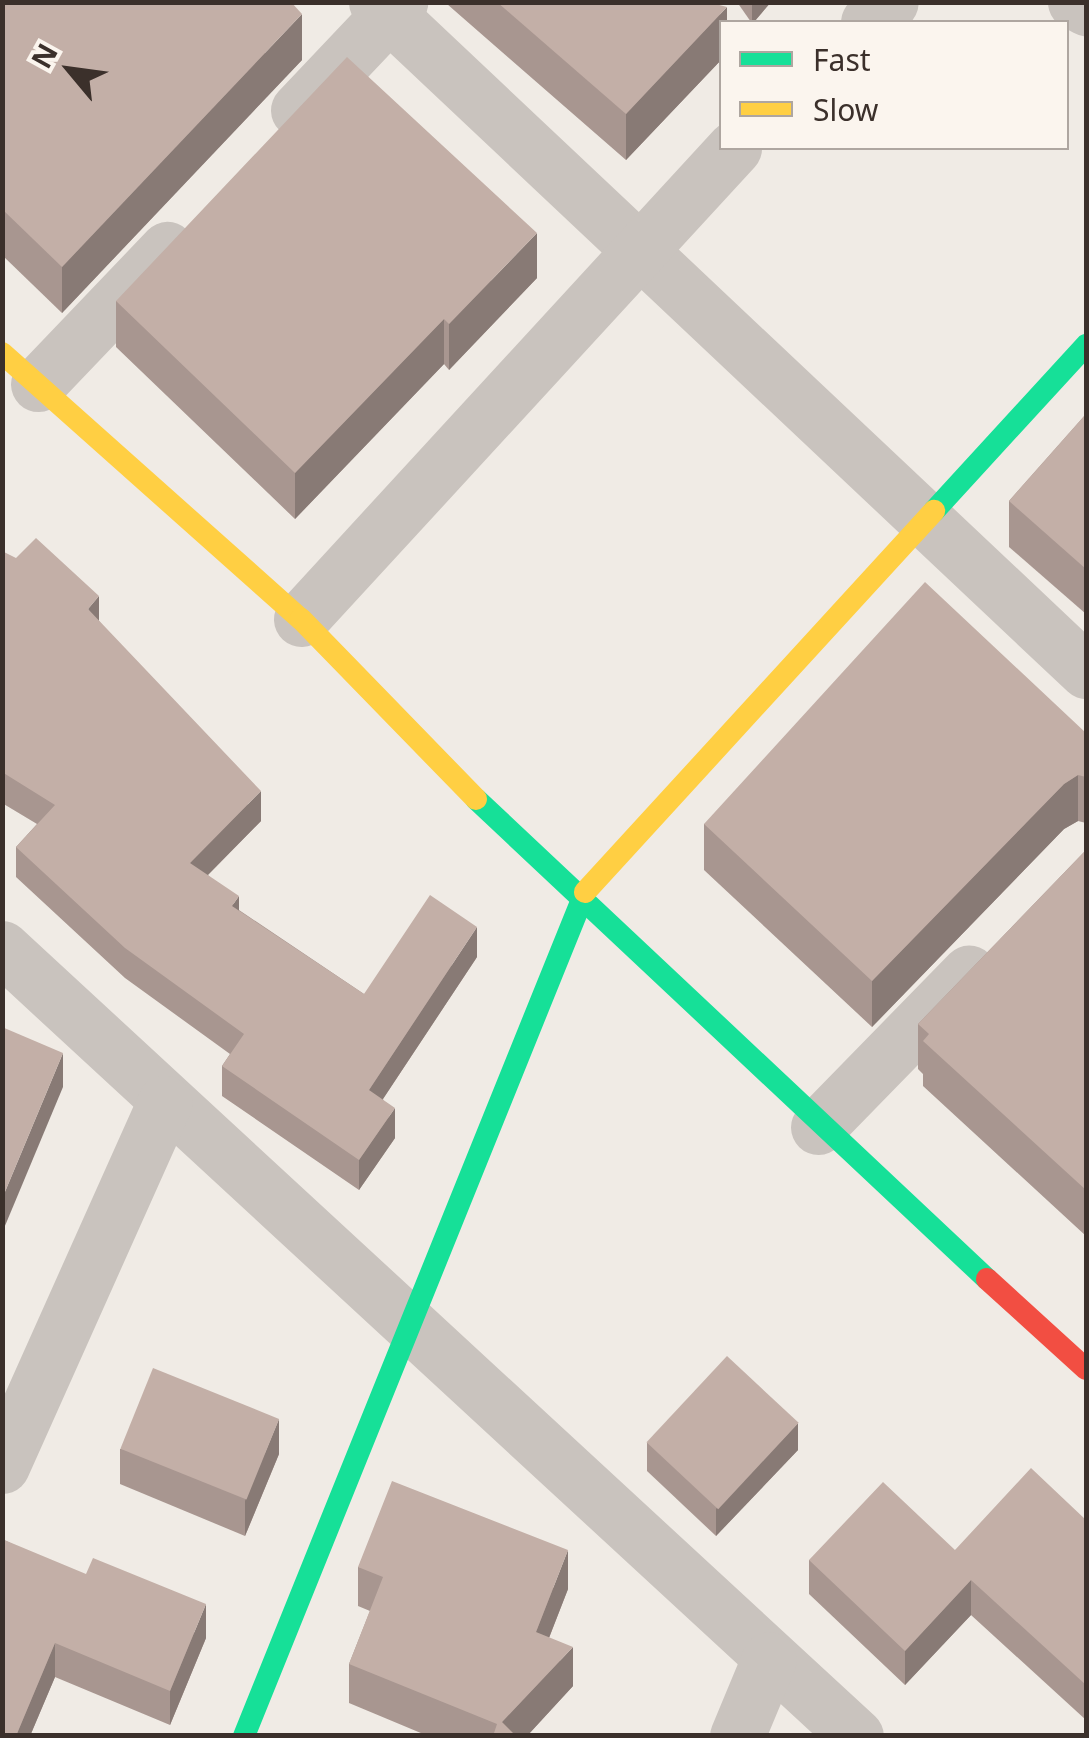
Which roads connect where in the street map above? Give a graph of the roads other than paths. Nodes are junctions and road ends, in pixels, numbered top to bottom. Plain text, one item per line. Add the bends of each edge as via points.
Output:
1 (891, 2) edge
2 (1075, 2) edge
3 (388, 6) edge
4 (1086, 8) edge
5 (870, 20) edge
6 (267, 142) edge
7 (732, 150) edge
8 (200, 214) edge
9 (639, 246) junction
10 (1081, 363) edge
11 (20, 369) edge
12 (930, 522) junction
13 (300, 619) junction
14 (1086, 672) edge
15 (576, 902) junction
16 (1006, 934) edge
17 (2, 948) edge
18 (164, 1103) junction
19 (818, 1127) junction
20 (408, 1324) junction
21 (1084, 1362) edge
22 (2, 1466) edge
23 (769, 1658) junction
24 (244, 1736) edge
25 (738, 1736) edge
26 (856, 1736) edge

1 - 5 street
2 - 4 street
3 - 6 street
3 - 9 street
7 - 9 street
8 - 11 street
9 - 12 street
9 - 13 street
10 - 12 street
11 - 13 street
12 - 14 street
12 - 15 street
13 - 15 street
15 - 19 street
15 - 20 street
16 - 19 street
17 - 18 street
18 - 20 street
18 - 22 street
19 - 21 street
20 - 23 street
20 - 24 street
23 - 25 street
23 - 26 street

